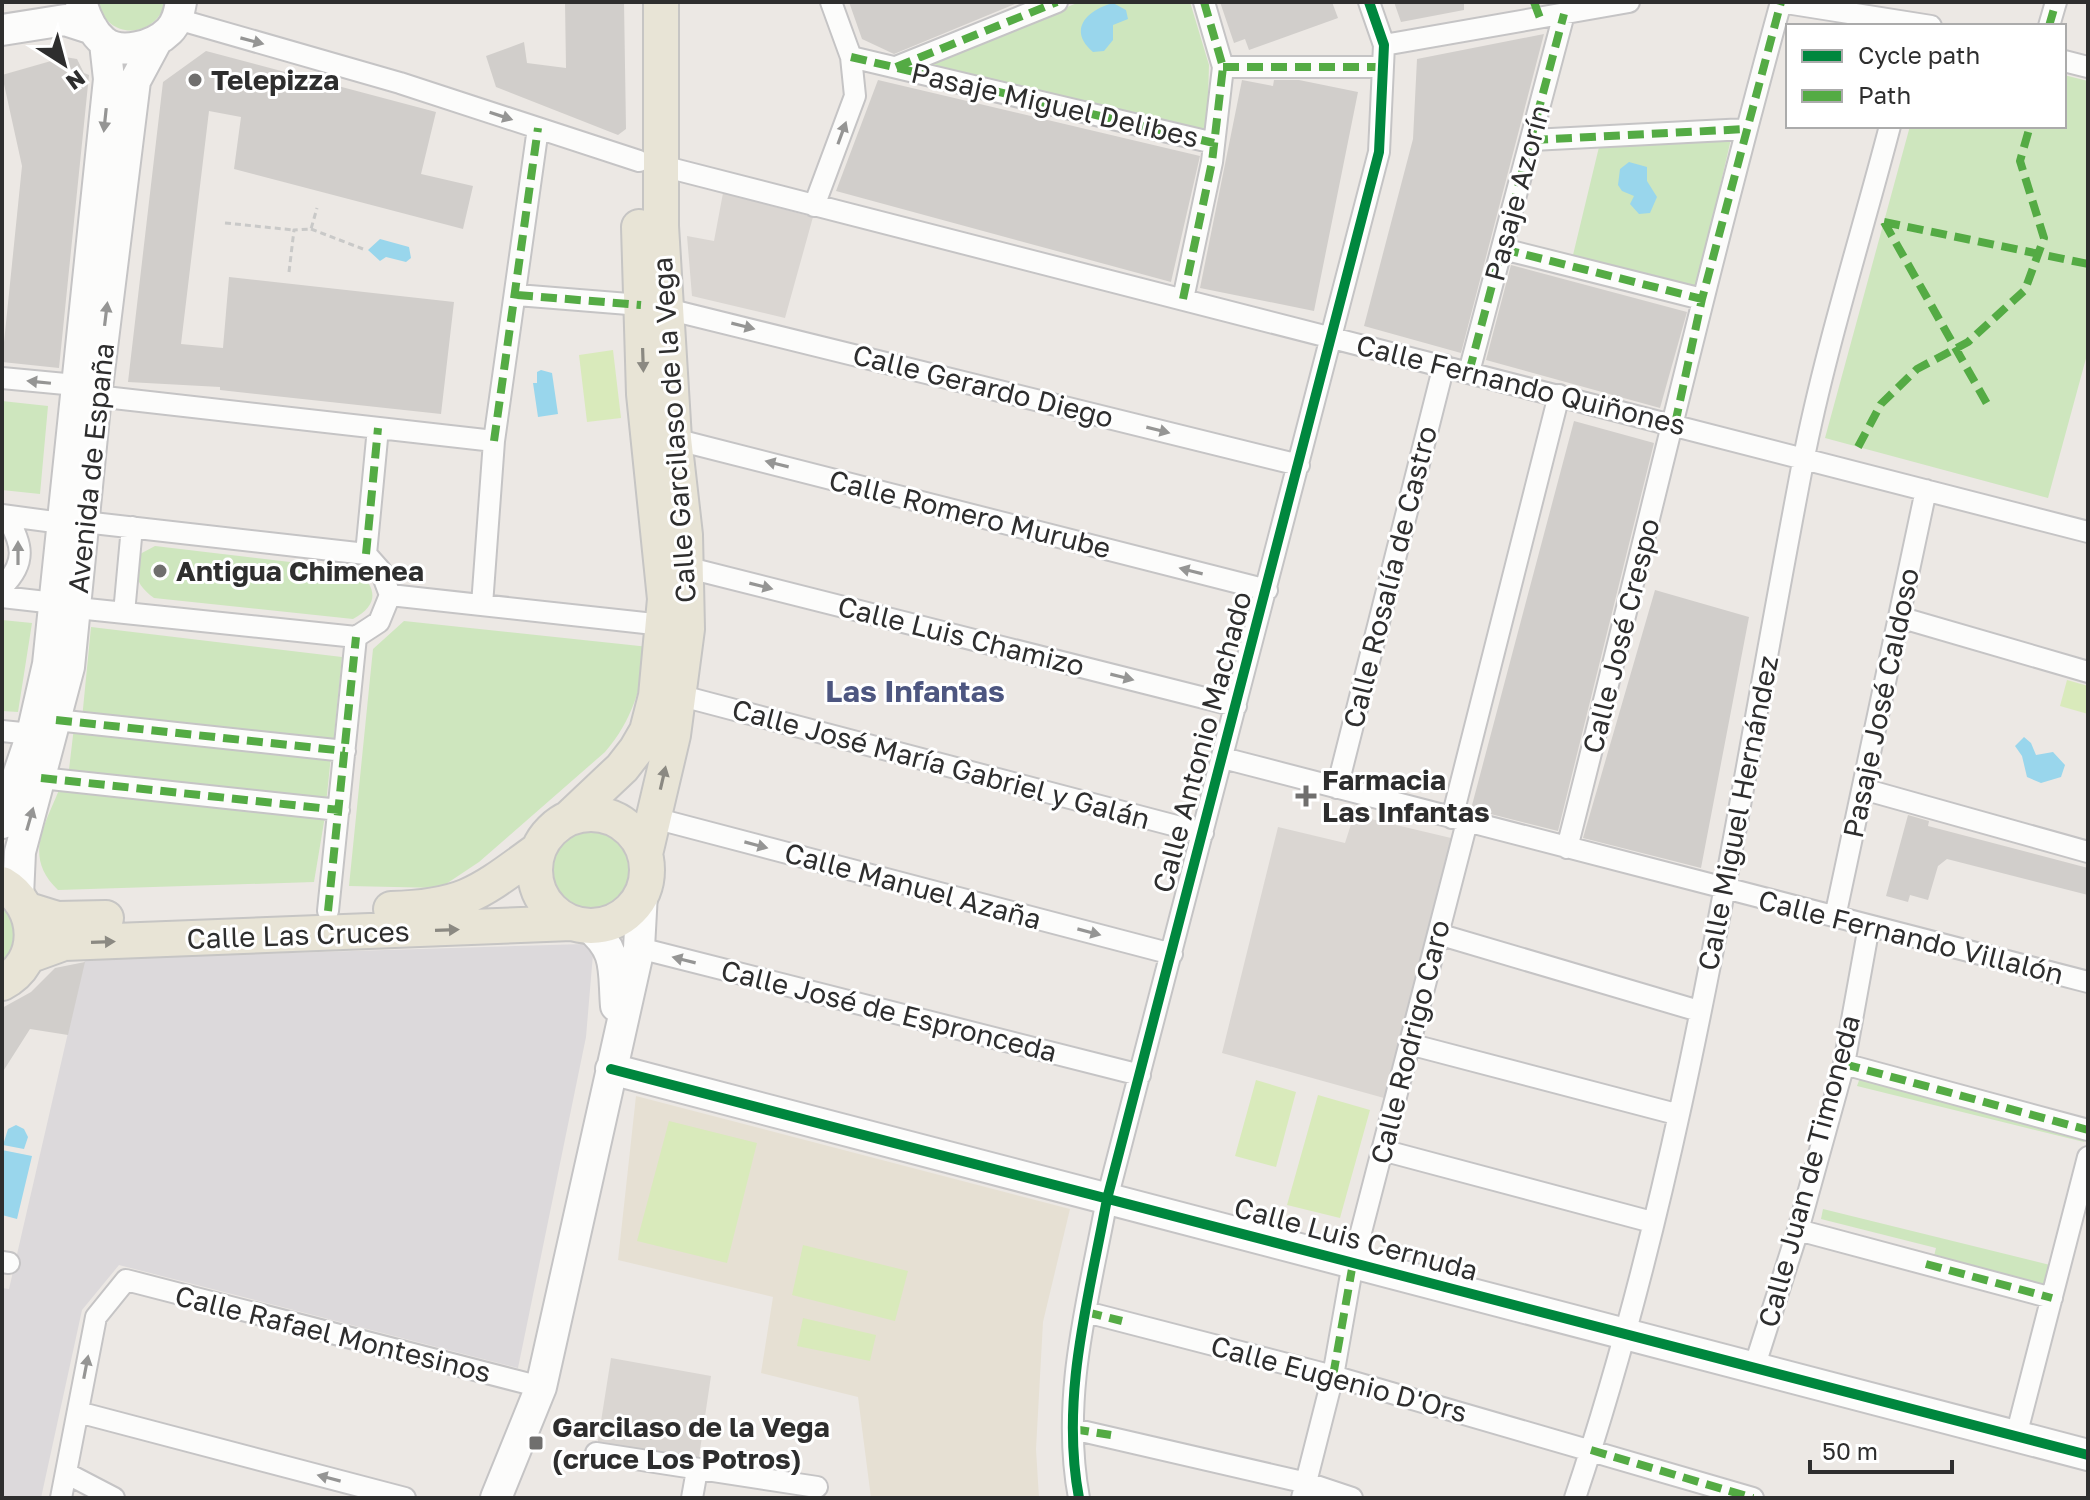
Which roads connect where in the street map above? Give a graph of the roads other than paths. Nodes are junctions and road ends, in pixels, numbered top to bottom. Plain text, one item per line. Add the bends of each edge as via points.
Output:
1 (63, 2) edge
2 (639, 2) edge
3 (661, 2) edge
4 (831, 2) edge
5 (1057, 2) edge
6 (1204, 2) edge
7 (1369, 2) edge
8 (1629, 2) edge
9 (1780, 2) edge
10 (2056, 2) edge
11 (1537, 10) edge
12 (1564, 14) junction
13 (1921, 19) edge
14 (172, 20) edge
15 (32, 23) junction
16 (2050, 24) edge
17 (93, 25) edge
18 (2, 30) edge
19 (1384, 45) junction
20 (851, 57) junction
21 (2066, 62) edge
22 (896, 67) junction
23 (1223, 67) junction
24 (1383, 67) junction
25 (2088, 67) edge
26 (538, 128) junction
27 (1889, 128) edge
28 (1746, 129) junction
29 (1532, 140) junction
30 (1214, 143) junction
31 (650, 163) junction
32 (814, 206) junction
33 (1503, 249) junction
34 (517, 295) junction
35 (1183, 299) junction
36 (1702, 299) junction
37 (654, 307) junction
38 (1333, 337) junction
39 (1444, 365) junction
40 (1469, 372) junction
41 (2, 378) edge
42 (86, 390) junction
43 (1559, 395) junction
44 (1675, 424) junction
45 (378, 428) junction
46 (674, 439) junction
47 (494, 441) junction
48 (1804, 458) junction
49 (1299, 465) junction
50 (1926, 490) junction
51 (4, 516) edge
52 (73, 522) junction
53 (132, 527) junction
54 (2088, 532) edge
55 (366, 554) junction
56 (685, 567) junction
57 (2, 587) edge
58 (1267, 590) junction
59 (390, 595) junction
60 (2, 597) edge
61 (66, 605) junction
62 (482, 605) junction
63 (124, 613) junction
64 (1899, 617) junction
65 (663, 625) junction
66 (356, 637) junction
67 (2088, 672) edge
68 (678, 695) junction
69 (1236, 706) junction
70 (30, 728) edge
71 (345, 751) junction
72 (1223, 758) junction
73 (41, 778) junction
74 (1337, 788) junction
75 (1863, 789) junction
76 (339, 810) junction
77 (569, 818) junction
78 (654, 818) junction
79 (1459, 820) junction
80 (2, 823) edge
81 (1203, 833) junction
82 (1567, 848) junction
83 (538, 850) junction
84 (2088, 852) edge
85 (645, 854) junction
86 (1726, 889) junction
87 (642, 893) junction
88 (16, 897) edge
89 (328, 911) junction
90 (1835, 917) junction
91 (580, 925) junction
92 (1869, 926) junction
93 (1438, 934) junction
94 (639, 948) junction
95 (1172, 954) junction
96 (28, 956) junction
97 (2088, 982) edge
98 (2, 983) edge
99 (1699, 1011) junction
100 (617, 1035) junction
101 (1409, 1044) junction
102 (1844, 1064) junction
103 (611, 1069) junction
104 (1140, 1075) junction
105 (1676, 1114) junction
106 (2088, 1130) edge
107 (1382, 1150) junction
108 (2088, 1157) edge
109 (1107, 1199) junction
110 (1652, 1222) junction
111 (1798, 1230) junction
112 (1353, 1263) junction
113 (2052, 1298) junction
114 (1086, 1312) junction
115 (1625, 1334) junction
116 (1754, 1368) junction
117 (1333, 1376) junction
118 (541, 1387) junction
119 (78, 1412) junction
120 (1073, 1429) junction
121 (2016, 1436) junction
122 (1591, 1450) junction
123 (596, 1453) dead end
124 (2088, 1455) edge
125 (697, 1470) junction
126 (66, 1473) junction
127 (817, 1487) dead end
128 (1304, 1491) edge
129 (61, 1498) edge
130 (114, 1498) edge
131 (405, 1498) edge
132 (496, 1498) edge
133 (692, 1498) edge
134 (1079, 1498) edge
135 (1352, 1498) edge
136 (1575, 1498) edge
137 (1753, 1498) edge

1 - 15 street
2 - 31 main road, Calle Garcilaso de la Vega
3 - 31 main road, Calle Garcilaso de la Vega
4 - 20 street
5 - 22 street, Pasaje Miguel Delibes
6 - 23 street
7 - 19 street, Calle Antonio Machado
8 - 12 street
9 - 13 street
9 - 28 street, Calle José Crespo
10 - 16 street
11 - 12 street
11 - 19 street
12 - 29 street, Pasaje Azorín
14 - 17 street via 140,47 119,48
14 -> 26 street, Calle Fernando Quiñones via 400,83
42 -> 14 street, Avenida de España via 135,81
15 - 17 street via 65,20
15 - 18 street
17 -> 42 street, Avenida de España via 109,79
19 - 24 street, Calle Antonio Machado
20 - 22 street, Pasaje Miguel Delibes
32 -> 20 street via 855,96
21 - 25 street
22 - 30 street, Pasaje Miguel Delibes
23 - 24 street
23 - 30 street
24 - 38 street, Calle Antonio Machado via 1379,152
26 - 31 street, Calle Fernando Quiñones
26 - 34 street
27 - 48 street, Calle Miguel Hernández
28 - 29 street
28 - 36 street, Calle José Crespo
29 - 33 street, Pasaje Azorín
30 - 35 street
31 - 32 street, Calle Fernando Quiñones
31 - 37 main road, Calle Garcilaso de la Vega via 661,226
32 - 35 street, Calle Fernando Quiñones
33 - 36 street
33 - 40 street, Pasaje Azorín
34 - 37 street, Calle Gerardo Diego
34 - 47 street
35 - 38 street, Calle Fernando Quiñones
36 - 44 street, Calle José Crespo
37 - 46 main road, Calle Garcilaso de la Vega
37 -> 49 street, Calle Gerardo Diego
37 -> 65 main road, Calle Garcilaso de la Vega via 644,394 665,599
38 - 39 street, Calle Fernando Quiñones
38 - 49 street, Calle Antonio Machado
39 - 40 street, Calle Fernando Quiñones
39 - 74 street, Calle Rosalía de Castro
40 - 43 street, Calle Fernando Quiñones
42 -> 41 street
42 - 45 street
42 - 52 street, Avenida de España
43 - 44 street, Calle Fernando Quiñones
43 - 79 street, Calle Rodrigo Caro
44 - 48 street, Calle Fernando Quiñones
44 - 82 street, Calle José Crespo
45 - 47 street
45 - 55 street
46 - 56 main road, Calle Garcilaso de la Vega
58 -> 46 street, Calle Romero Murube
47 - 62 street
48 - 50 street, Calle Fernando Quiñones
48 - 86 street, Calle Miguel Hernández
49 - 58 street, Calle Antonio Machado
50 - 54 street, Calle Fernando Quiñones
50 - 64 street, Pasaje José Caldoso
51 - 52 street
57 -> 51 street via 16,574 21,555 17,533
52 - 53 street
52 - 61 street, Avenida de España
53 - 55 street
53 - 63 street
55 - 59 street via 381,571
56 - 68 main road, Calle Garcilaso de la Vega via 687,629
56 -> 69 street, Calle Luis Chamizo
58 - 69 street, Calle Antonio Machado
59 - 62 street
59 - 66 street via 379,622
60 - 61 street
61 - 63 street
61 - 70 street, Avenida de España
62 - 65 street
63 - 66 street
64 - 67 street
64 - 75 street, Pasaje José Caldoso
65 - 77 main road, Calle Garcilaso de la Vega via 647,731 622,768
66 - 71 street
78 -> 68 main road, Calle Garcilaso de la Vega
68 - 81 street, Calle José María Gabriel y Galán
69 - 72 street, Calle Antonio Machado
70 - 71 street
70 - 73 street, Avenida de España
70 - 80 street, Avenida de España
71 - 76 street
72 - 74 street, Calle Fernando Villalón
72 - 81 street, Calle Antonio Machado
73 - 76 street
88 -> 73 street, Avenida de España via 20,852
74 - 79 street, Calle Fernando Villalón
75 - 84 street
75 - 90 street, Pasaje José Caldoso
76 - 89 street
77 - 83 main road
77 - 85 main road via 607,816 630,830
78 - 85 main road, Calle Garcilaso de la Vega
78 -> 95 street, Calle Manuel Azaña
79 - 82 street, Calle Fernando Villalón
79 - 93 street, Calle Rodrigo Caro
81 - 95 street, Calle Antonio Machado
82 - 86 street, Calle Fernando Villalón
83 - 89 main road, Calle Las Cruces via 456,903
83 - 91 main road via 536,885 549,908
85 - 87 main road
86 - 90 street, Calle Fernando Villalón
86 - 99 street, Calle Miguel Hernández
87 - 91 main road via 621,918
87 - 94 street
88 - 89 main road, Calle Las Cruces via 57,919
88 - 96 main road via 32,941
90 - 92 street, Calle Fernando Villalón
96 -> 91 main road, Calle Las Cruces via 64,943
91 - 100 street via 603,938 612,955
92 - 97 street, Calle Fernando Villalón
92 - 102 street, Calle Juan de Timoneda
93 - 99 street
93 - 101 street, Calle Rodrigo Caro
94 - 100 street
104 -> 94 street, Calle José de Espronceda
95 - 104 street, Calle Antonio Machado
96 - 98 main road
99 - 105 street, Calle Miguel Hernández
100 - 103 street
101 - 105 street
101 - 107 street, Calle Rodrigo Caro
102 - 106 street
102 - 111 street, Calle Juan de Timoneda
103 - 109 street, Calle Luis Cernuda
103 - 118 street
104 - 109 street, Calle Antonio Machado
105 - 110 street, Calle Miguel Hernández
107 - 110 street
107 - 112 street, Calle Rodrigo Caro
108 - 113 street
109 - 112 street, Calle Luis Cernuda
109 - 114 street, Calle Antonio Machado
110 - 115 street, Calle Miguel Hernández
111 - 113 street
111 - 116 street, Calle Juan de Timoneda
112 - 115 street, Calle Luis Cernuda
112 - 117 street, Calle Rodrigo Caro
113 - 121 street
114 - 117 street, Calle Eugenio D'Ors
114 - 120 street, Calle Antonio Machado via 1074,1372
115 - 116 street, Calle Luis Cernuda
115 - 122 street, Calle Miguel Hernández
116 - 121 street, Calle Luis Cernuda
117 - 122 street, Calle Eugenio D'Ors
117 - 128 street, Calle Rodrigo Caro
119 -> 118 street, Calle Rafael Montesinos via 96,1317 126,1280
118 - 132 street
119 - 126 street
131 -> 119 street
120 - 128 street via 1111,1435
120 - 134 street, Calle Antonio Machado
121 - 124 street, Calle Luis Cernuda
122 - 136 street, Calle Miguel Hernández
122 - 137 street, Calle Eugenio D'Ors
123 - 125 street
125 - 127 street
125 - 133 street
126 - 129 street
126 - 130 street
128 - 135 street

